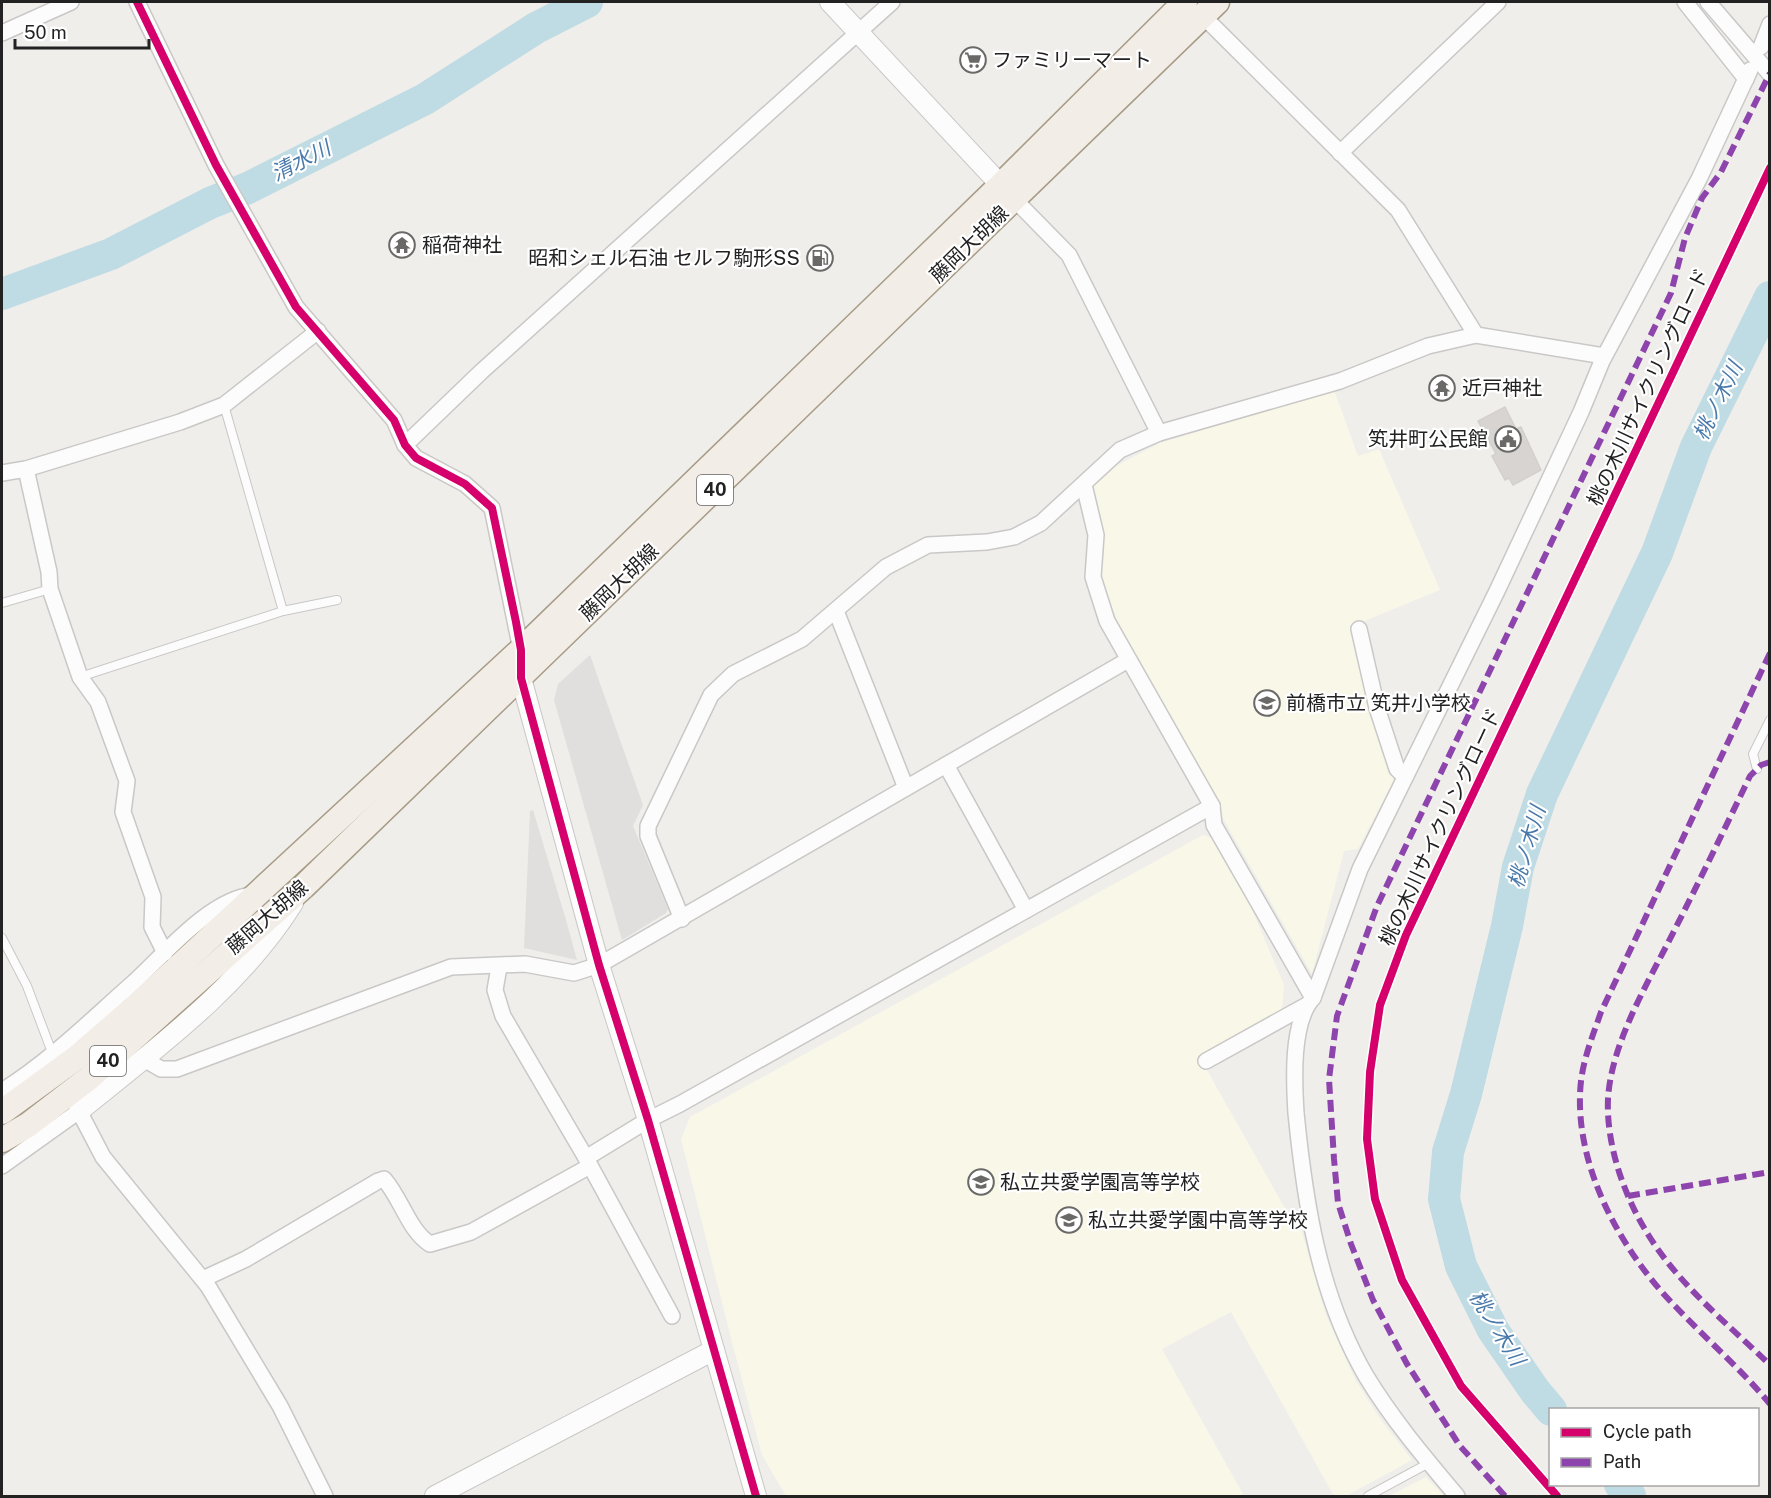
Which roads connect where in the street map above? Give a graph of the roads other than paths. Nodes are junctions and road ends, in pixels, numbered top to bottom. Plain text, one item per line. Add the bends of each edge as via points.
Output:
1 (71, 2) edge
2 (137, 2) edge
3 (830, 2) edge
4 (892, 2) edge
5 (1498, 2) edge
6 (1685, 2) edge
7 (1708, 2) edge
8 (1202, 6) edge
9 (1770, 24) edge
10 (858, 31) junction
11 (2, 33) edge
12 (1761, 47) dead end
13 (1770, 74) edge
14 (1340, 153) junction
15 (1008, 192) junction
16 (318, 331) junction
17 (1476, 334) junction
18 (1605, 356) junction
19 (224, 405) junction
20 (1160, 433) junction
21 (405, 445) junction
22 (26, 469) junction
23 (2, 473) edge
24 (1084, 485) junction
25 (50, 589) junction
26 (337, 600) dead end
27 (2, 603) edge
28 (283, 611) junction
29 (836, 611) junction
30 (1359, 629) dead end
31 (521, 650) junction
32 (1128, 660) junction
33 (80, 677) junction
34 (521, 678) junction
35 (1770, 720) edge
36 (946, 765) junction
37 (1756, 769) dead end
38 (1404, 776) junction
39 (906, 788) junction
40 (1212, 806) junction
41 (303, 887) junction
42 (258, 894) junction
43 (1026, 910) junction
44 (682, 919) junction
45 (2, 938) edge
46 (169, 950) junction
47 (599, 965) junction
48 (499, 967) junction
49 (1309, 1002) junction
50 (52, 1055) junction
51 (144, 1059) junction
52 (1206, 1061) dead end
53 (2, 1091) edge
54 (79, 1111) junction
55 (2, 1113) edge
56 (648, 1119) junction
57 (2, 1140) edge
58 (588, 1162) junction
59 (2, 1166) edge
60 (203, 1279) junction
61 (672, 1316) dead end
62 (714, 1350) junction
63 (1429, 1463) junction
64 (325, 1497) edge
65 (435, 1497) edge
66 (756, 1497) edge
67 (1368, 1497) edge
68 (1457, 1497) edge

1 - 11 street
2 - 16 street via 216,165 296,307
3 - 10 street
4 - 10 street
5 - 14 street
6 - 18 street via 1748,74 1699,179
7 - 13 street
8 - 14 street
8 - 15 main road, 藤岡大胡線 / 40
9 - 12 street
10 - 15 street
10 - 21 street
14 - 17 street via 1398,210
15 - 20 street via 1069,255
15 - 31 main road, 藤岡大胡線 / 40
15 - 34 main road, 藤岡大胡線 / 40
16 - 19 street
16 - 21 street via 394,420
17 - 18 street
17 - 20 street via 1428,346 1340,381
18 - 38 street via 1497,591
19 - 22 street
19 - 28 lane
20 - 24 street via 1120,450
21 - 31 street via 416,458 465,484 492,508
22 - 23 street
22 - 25 street
24 - 29 street via 1041,523 1014,537 928,545 886,567
24 - 32 street via 1096,535 1093,577 1107,621
25 - 27 lane
25 - 33 street
26 - 28 lane
28 - 33 lane
29 - 39 street
29 - 44 street via 802,639 733,674 711,695 647,832
30 - 38 street via 1377,708
31 - 34 street
31 - 42 main road, 藤岡大胡線 / 40
32 - 36 street
32 - 40 street
33 - 46 street via 98,702 127,781 123,812 153,897 152,927
34 - 41 main road, 藤岡大胡線 / 40
34 - 47 street
35 - 37 lane via 1753,754
36 - 39 street
36 - 43 street
38 - 49 street via 1352,888
39 - 44 street
40 - 43 street
40 - 49 street via 1214,825
41 - 51 street via 245,967
41 - 57 main road, 藤岡大胡線 / 40 via 88,1078 28,1125
42 - 46 street via 240,896 221,906
42 - 55 main road, 藤岡大胡線 / 40 via 76,1058
43 - 56 street
44 - 47 street
45 - 50 lane via 27,986
46 - 50 street
47 - 48 street via 574,973 525,964
47 - 56 street
48 - 51 street via 451,967 177,1069 161,1069
48 - 58 street via 497,1004
49 - 52 street
49 - 63 street via 1297,1041 1295,1095 1303,1175 1319,1263 1365,1374
50 - 53 street
51 - 54 street
54 - 59 street
54 - 60 street via 108,1164
56 - 58 street
56 - 62 street
58 - 60 street via 471,1232 430,1244 421,1239 384,1179 246,1259
58 - 61 street
60 - 64 street via 280,1406
62 - 65 street
62 - 66 street
63 - 67 lane
63 - 68 street

